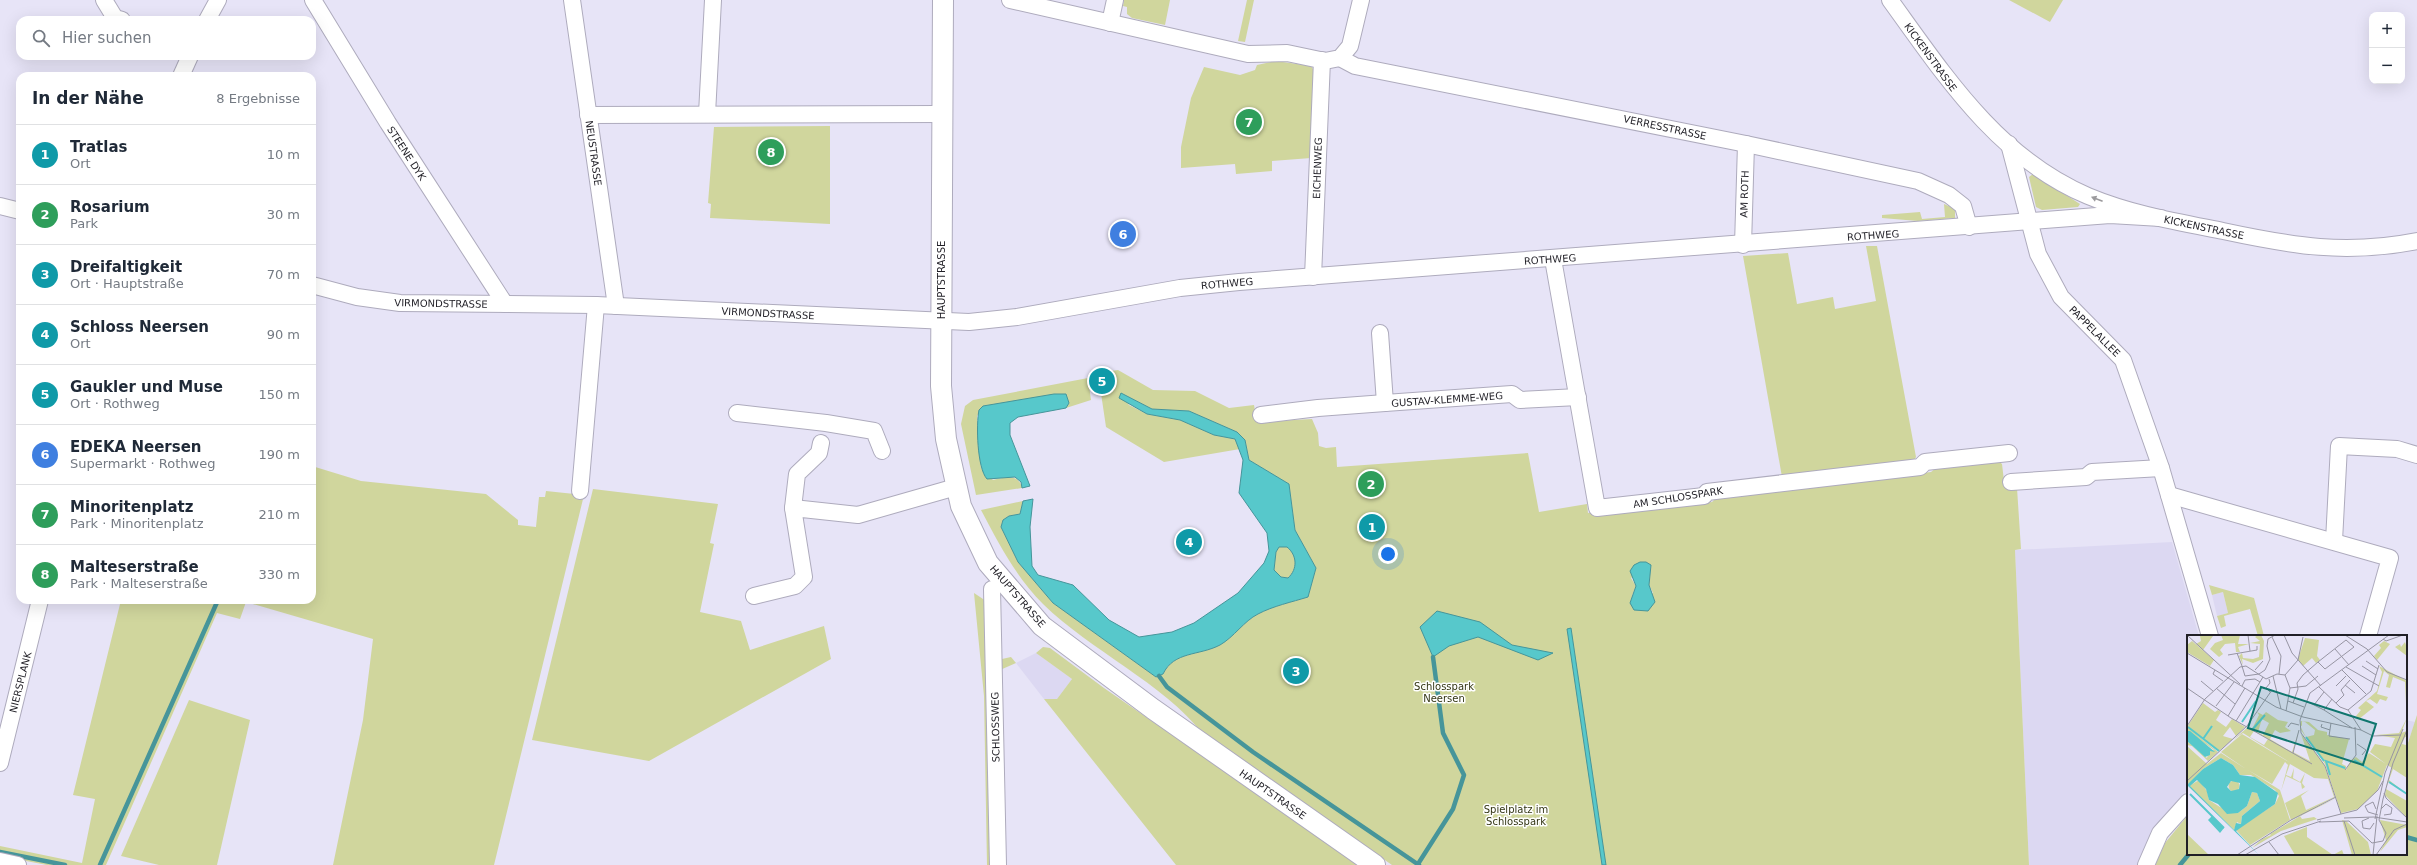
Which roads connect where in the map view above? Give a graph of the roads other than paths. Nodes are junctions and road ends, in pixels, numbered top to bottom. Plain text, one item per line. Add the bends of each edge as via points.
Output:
1 (104, 0) edge
2 (217, 0) edge
3 (313, 0) edge
4 (572, 0) edge
5 (713, 0) edge
6 (943, 0) edge
7 (1010, 0) edge
8 (1115, 0) edge
9 (1361, 0) edge
10 (1890, 0) edge
11 (114, 16) edge
12 (209, 16) edge
13 (1110, 23) junction
14 (188, 60) edge
15 (1330, 60) junction
16 (183, 72) edge
17 (707, 114) junction
18 (942, 114) junction
19 (588, 115) junction
20 (1746, 144) junction
21 (2009, 144) junction
22 (0, 206) edge
23 (16, 210) edge
24 (2161, 218) junction
25 (2030, 222) junction
26 (1969, 227) junction
27 (2417, 241) edge
28 (1743, 245) junction
29 (1553, 259) junction
30 (1313, 277) junction
31 (316, 286) edge
32 (505, 304) junction
33 (596, 305) junction
34 (616, 306) junction
35 (941, 322) junction
36 (1380, 334) dead end
37 (1578, 397) junction
38 (1385, 403) junction
39 (736, 413) dead end
40 (1261, 415) dead end
41 (821, 443) dead end
42 (882, 451) dead end
43 (2009, 453) dead end
44 (2417, 455) edge
45 (2161, 468) junction
46 (2011, 482) dead end
47 (956, 487) junction
48 (580, 491) dead end
49 (2169, 495) junction
50 (793, 508) junction
51 (2334, 541) junction
52 (992, 589) dead end
53 (754, 596) dead end
54 (39, 604) edge
55 (2210, 635) edge
56 (2368, 635) edge
57 (0, 763) edge
58 (2187, 803) edge
59 (0, 861) edge
60 (18, 865) edge
61 (998, 865) edge
62 (1375, 865) edge
63 (2146, 865) edge

1 - 11 street
2 - 12 street
3 - 32 street, STEENE DYK via 388,123
4 - 19 street, NEUSTRASSE
5 - 17 street
6 - 18 street, HAUPTSTRASSE
7 - 13 street, VERRESSTRASSE
8 - 13 street
9 - 15 street via 1350,46
10 - 21 street, KICKENSTRASSE via 1960,96
13 - 15 street, VERRESSTRASSE via 1248,54 1287,53
14 - 16 street
15 - 20 street, VERRESSTRASSE
15 - 30 street, EICHENWEG
17 - 18 street
17 - 19 street
18 - 35 street, HAUPTSTRASSE
19 - 34 street, NEUSTRASSE
20 - 26 street, VERRESSTRASSE via 1918,181 1949,195 1963,206
20 - 28 street, AM ROTH
24 -> 21 street, KICKENSTRASSE via 2083,193 2053,176
21 - 25 street
22 - 23 street
24 - 25 street, ROTHWEG via 2110,215
24 - 27 street, KICKENSTRASSE via 2316,248 2366,248
25 - 26 street, ROTHWEG
25 - 45 street, PAPPELALLEE via 2038,254 2061,297 2123,360
26 - 28 street, ROTHWEG
28 - 29 street, ROTHWEG
29 - 30 street, ROTHWEG
29 - 37 street, AM SCHLOSSPARK
30 - 35 street, ROTHWEG via 1180,288 990,321
31 - 32 street, VIRMONDSTRASSE via 357,297 400,303
32 - 33 street, VIRMONDSTRASSE
33 - 34 street, VIRMONDSTRASSE
33 - 48 street
34 - 35 street, VIRMONDSTRASSE
35 - 47 street, HAUPTSTRASSE via 940,386 946,439
36 - 38 street, GUSTAV-KLEMME-WEG
37 - 38 street, GUSTAV-KLEMME-WEG via 1520,400 1512,394
37 - 43 street, AM SCHLOSSPARK via 1597,508 1704,496 1707,492 1920,467 1925,462
38 - 40 street, GUSTAV-KLEMME-WEG
39 - 42 street via 874,431
41 - 50 street via 819,453 797,474
44 - 51 street via 2397,449 2339,446
45 - 46 street via 2092,472 2086,477
45 - 49 street, PAPPELALLEE
47 - 50 street via 858,515
47 - 62 street, HAUPTSTRASSE via 988,563 1042,626 1153,709
49 - 51 street
49 - 55 street, PAPPELALLEE
50 - 53 street via 804,577 795,586
51 - 56 street via 2390,558
52 - 61 street, SCHLOSSWEG
54 - 57 street, NIERSPLANK
58 - 63 street via 2160,833
59 - 60 street

